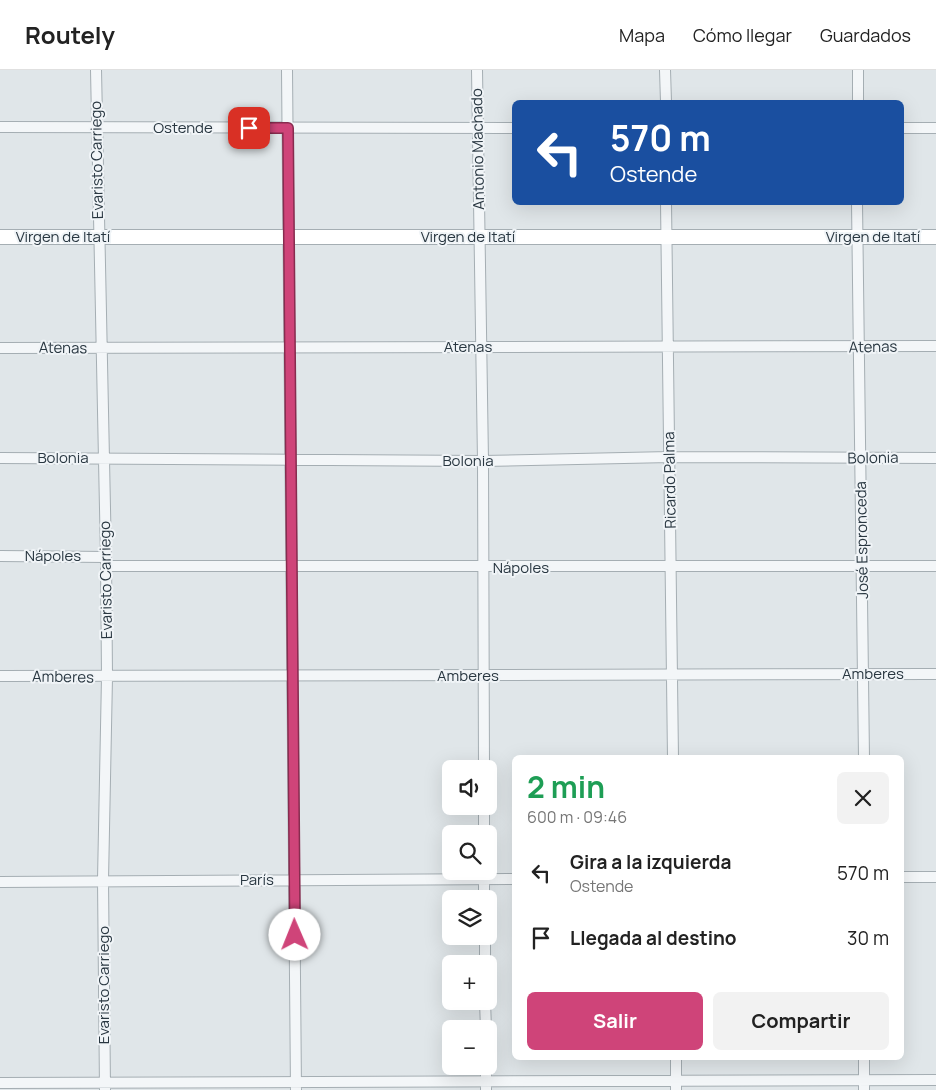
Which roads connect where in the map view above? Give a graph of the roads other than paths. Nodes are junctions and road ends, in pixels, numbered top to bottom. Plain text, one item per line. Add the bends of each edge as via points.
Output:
1 (96, 70) edge
2 (287, 70) edge
3 (477, 70) edge
4 (665, 70) edge
5 (858, 70) edge
6 (666, 100) edge
7 (858, 100) edge
8 (0, 128) edge
9 (96, 128) junction
10 (288, 128) junction
11 (477, 128) junction
12 (512, 128) edge
13 (904, 128) edge
14 (936, 128) edge
15 (666, 205) edge
16 (857, 205) edge
17 (0, 237) edge
18 (98, 237) junction
19 (479, 237) junction
20 (667, 237) junction
21 (857, 237) junction
22 (936, 237) edge
23 (289, 238) junction
24 (481, 346) junction
25 (936, 346) edge
26 (859, 347) junction
27 (0, 348) edge
28 (101, 348) junction
29 (668, 348) junction
30 (288, 349) junction
31 (670, 457) junction
32 (0, 458) edge
33 (104, 458) junction
34 (290, 458) junction
35 (936, 458) edge
36 (862, 459) junction
37 (483, 461) junction
38 (0, 556) edge
39 (106, 561) junction
40 (292, 566) junction
41 (936, 566) edge
42 (863, 567) junction
43 (483, 568) junction
44 (672, 568) junction
45 (672, 673) junction
46 (864, 673) junction
47 (936, 674) edge
48 (0, 676) edge
49 (485, 676) junction
50 (293, 677) junction
51 (107, 678) junction
52 (673, 755) edge
53 (864, 755) edge
54 (484, 760) edge
55 (442, 876) edge
56 (497, 877) edge
57 (936, 877) edge
58 (904, 878) edge
59 (294, 879) junction
60 (512, 879) edge
61 (103, 880) junction
62 (0, 882) edge
63 (676, 1060) edge
64 (864, 1060) edge
65 (936, 1080) edge
66 (0, 1083) edge
67 (486, 1085) edge
68 (676, 1085) edge
69 (864, 1085) edge
70 (296, 1086) edge
71 (105, 1087) edge

1 - 9 street, Evaristo Carriego
2 - 10 street
3 - 11 street, Antonio Machado
4 - 6 street
5 - 7 street
8 - 9 street, Ostende
9 - 10 street, Ostende
9 - 18 street, Evaristo Carriego
10 - 11 street, Ostende
10 - 23 street
11 - 12 street, Ostende
11 - 19 street, Antonio Machado
13 - 14 street
15 - 20 street, Ricardo Palma
16 - 21 street, José Espronceda
17 - 18 street, Virgen de Itatí
18 - 23 street, Virgen de Itatí
18 - 28 street, Evaristo Carriego
19 - 20 street, Virgen de Itatí
19 - 23 street, Virgen de Itatí
19 - 24 street, Antonio Machado
20 - 21 street, Virgen de Itatí
20 - 29 street, Ricardo Palma
21 - 22 street, Virgen de Itatí
21 - 26 street, José Espronceda
23 - 30 street
24 - 29 street, Atenas
24 - 30 street, Atenas
24 - 37 street, Antonio Machado
25 - 26 street, Atenas
26 - 29 street, Atenas
26 - 36 street, José Espronceda
27 - 28 street, Atenas
28 - 30 street, Atenas
28 - 33 street, Evaristo Carriego
29 - 31 street, Ricardo Palma
30 - 34 street
31 - 36 street, Bolonia
31 - 37 street, Bolonia
31 - 44 street, Ricardo Palma
32 - 33 street, Bolonia
33 - 34 street, Bolonia
33 - 39 street, Evaristo Carriego
34 - 37 street, Bolonia
34 - 40 street
35 - 36 street, Bolonia
36 - 42 street, José Espronceda
37 - 43 street, Antonio Machado
38 - 39 street, Nápoles
39 - 40 street, Nápoles
39 - 51 street, Evaristo Carriego
40 - 43 street, Nápoles
40 - 50 street
41 - 42 street, Nápoles
42 - 44 street, Nápoles
42 - 46 street, José Espronceda
43 - 44 street, Nápoles
43 - 49 street, Antonio Machado
44 - 45 street, Ricardo Palma
45 - 46 street, Amberes
45 - 49 street, Amberes
45 - 52 street, Ricardo Palma
46 - 47 street, Amberes
46 - 53 street, José Espronceda
48 - 51 street, Amberes
49 - 50 street, Amberes
49 - 54 street, Antonio Machado
50 - 51 street, Amberes
50 - 59 street
51 - 61 street, Evaristo Carriego
55 - 59 street, París
56 - 60 street, París
57 - 58 street
59 - 61 street, París
59 - 70 street
61 - 62 street, París
61 - 71 street, Evaristo Carriego
63 - 68 street
64 - 69 street
65 - 69 street
66 - 71 street
67 - 68 street
67 - 70 street
68 - 69 street
70 - 71 street

